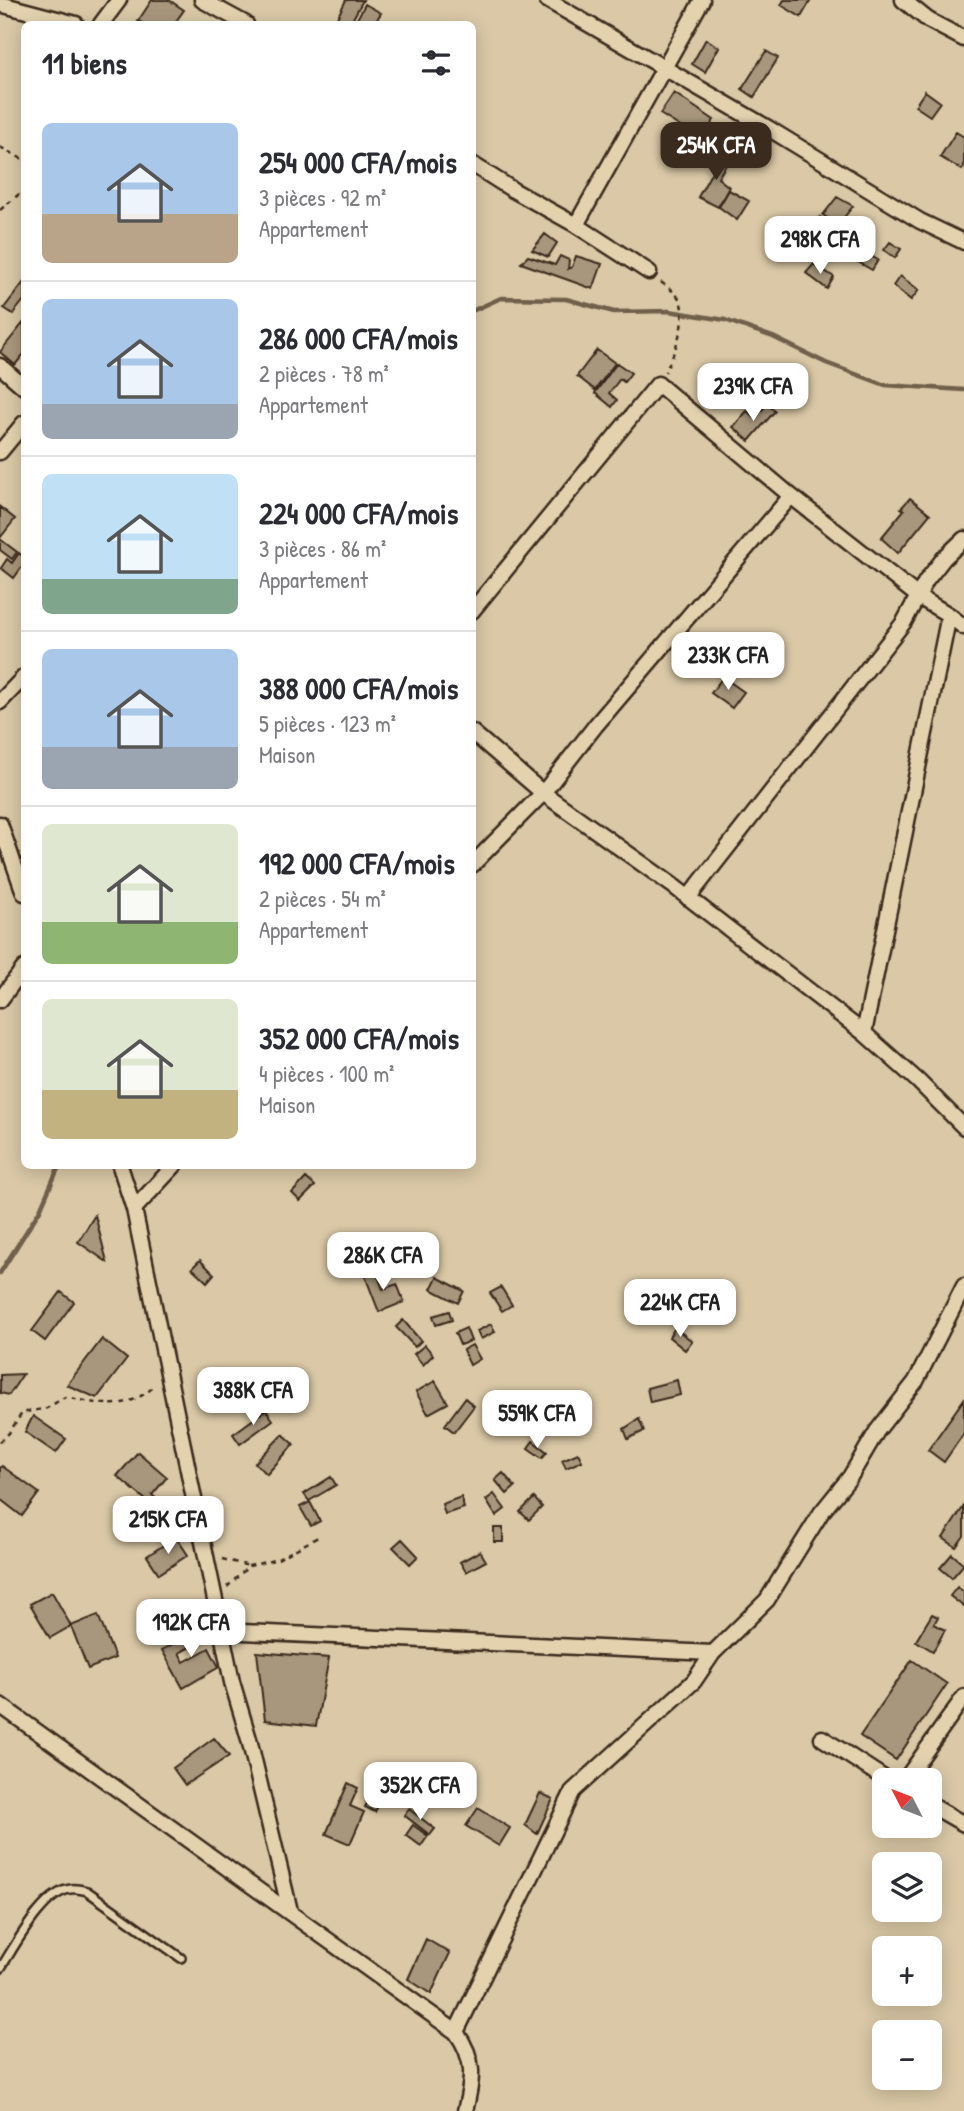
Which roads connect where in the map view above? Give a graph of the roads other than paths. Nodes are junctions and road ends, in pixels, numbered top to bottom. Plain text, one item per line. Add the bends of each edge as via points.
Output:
1 (120, 0) edge
2 (202, 0) edge
3 (547, 0) edge
4 (702, 0) edge
5 (903, 0) edge
6 (0, 4) edge
7 (65, 21) edge
8 (103, 21) edge
9 (240, 21) edge
10 (964, 39) edge
11 (665, 67) junction
12 (476, 167) edge
13 (576, 225) junction
14 (964, 242) edge
15 (649, 272) road end
16 (0, 366) edge
17 (21, 384) edge
18 (21, 427) edge
19 (0, 452) edge
20 (791, 496) junction
21 (964, 539) edge
22 (919, 597) junction
23 (476, 606) edge
24 (949, 615) junction
25 (964, 627) edge
26 (21, 680) edge
27 (0, 702) edge
28 (476, 735) edge
29 (543, 793) junction
30 (0, 824) edge
31 (476, 861) edge
32 (21, 884) edge
33 (688, 898) junction
34 (21, 972) edge
35 (0, 1000) edge
36 (864, 1033) junction
37 (964, 1127) edge
38 (121, 1169) edge
39 (171, 1169) edge
40 (134, 1209) junction
41 (964, 1286) edge
42 (221, 1631) junction
43 (713, 1653) junction
44 (964, 1697) edge
45 (0, 1705) edge
46 (822, 1738) dead end
47 (914, 1768) edge
48 (872, 1771) edge
49 (942, 1811) edge
50 (964, 1824) edge
51 (290, 1912) junction
52 (181, 1958) dead end
53 (0, 1969) edge
54 (456, 2032) junction
55 (465, 2111) edge

1 - 8 street
2 - 9 street
3 - 11 street
4 - 11 street
5 - 10 street
6 - 7 street
11 - 13 street
11 - 14 street via 920,221
12 - 13 street
13 - 15 street
16 - 17 street
18 - 19 street
20 - 22 street
20 - 23 street via 658,384
20 - 29 street
21 - 22 street via 926,581
22 - 24 street
22 - 33 street
24 - 25 street
24 - 36 street
26 - 27 street
28 - 29 street
29 - 31 street
29 - 33 street
30 - 32 street
33 - 36 street
34 - 35 street
36 - 37 street
38 - 40 street
39 - 40 street
40 - 42 street
41 - 43 street via 916,1381 821,1513 767,1600
42 - 43 street
42 - 51 street
43 - 54 street via 694,1681 573,1791
44 - 47 street
45 - 51 street
46 - 48 street
49 - 50 street
51 - 54 street
52 - 53 lane via 88,1891 69,1888 35,1916
54 - 55 street via 468,2050 472,2081

